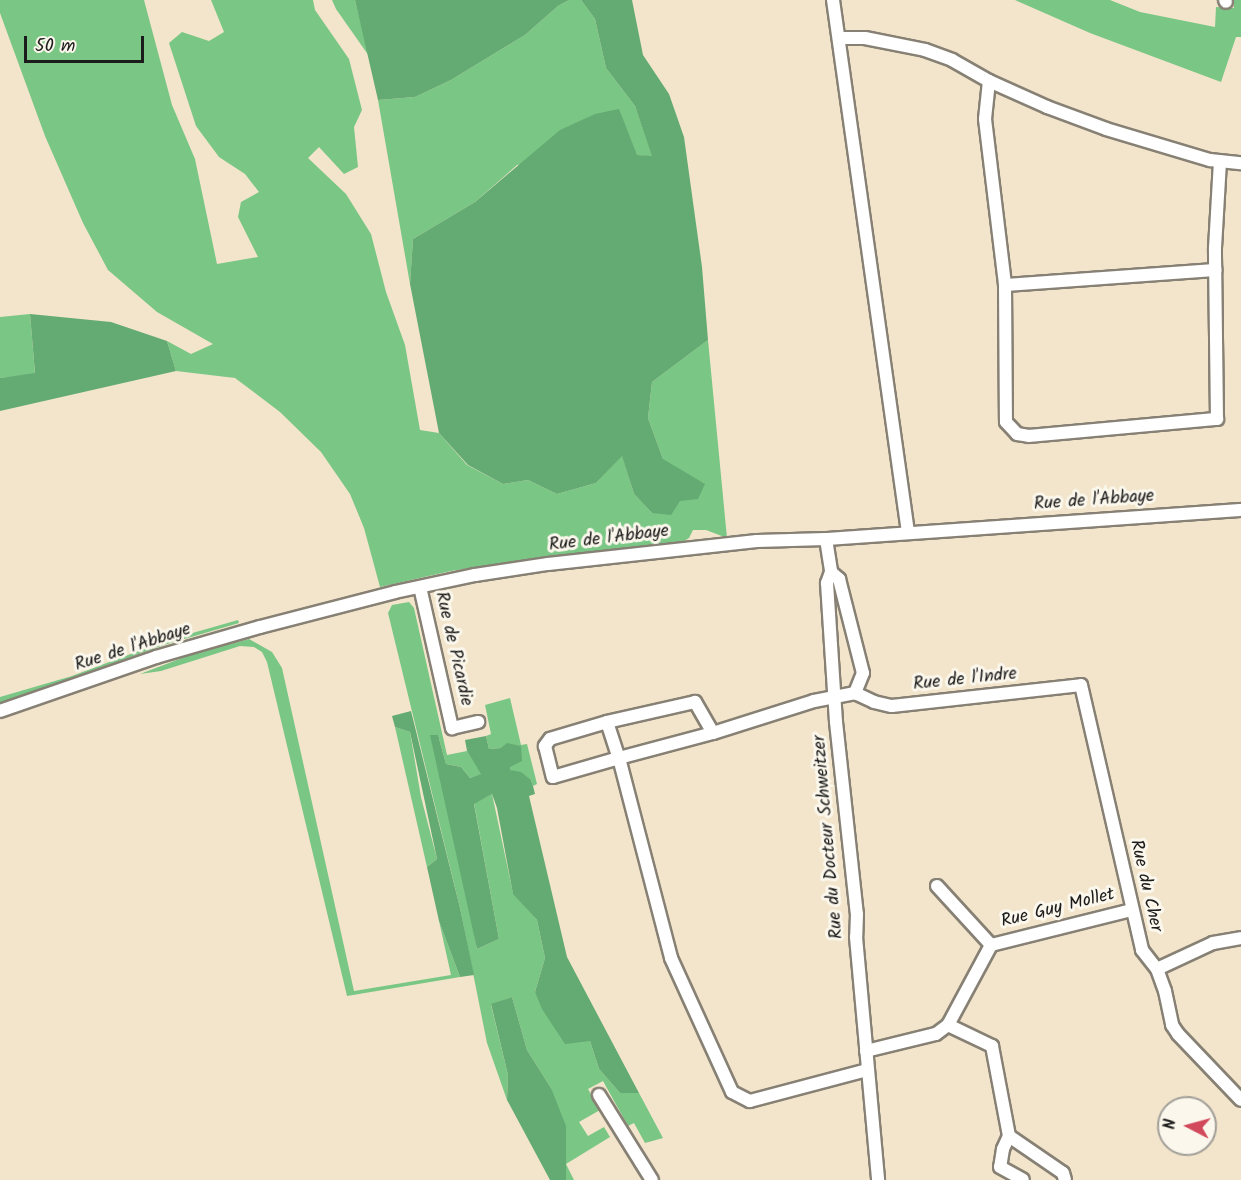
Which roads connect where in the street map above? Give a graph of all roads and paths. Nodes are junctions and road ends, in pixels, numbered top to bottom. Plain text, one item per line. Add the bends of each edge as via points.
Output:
1 (833, 0) edge
2 (839, 38) junction
3 (989, 81) junction
4 (1220, 161) junction
5 (1241, 163) edge
6 (1215, 270) junction
7 (1005, 285) junction
8 (1241, 510) edge
9 (908, 532) junction
10 (826, 539) junction
11 (831, 572) junction
12 (420, 587) junction
13 (1081, 685) joint
14 (855, 693) junction
15 (835, 699) junction
16 (0, 711) edge
17 (478, 722) dead end
18 (607, 722) junction
19 (713, 733) junction
20 (619, 758) junction
21 (937, 886) dead end
22 (1131, 910) junction
23 (1241, 938) edge
24 (991, 945) junction
25 (1156, 969) junction
26 (948, 1024) junction
27 (866, 1051) junction
28 (867, 1070) junction
29 (599, 1095) dead end
30 (1241, 1100) edge
31 (1009, 1136) junction
32 (652, 1180) edge
33 (878, 1180) edge
34 (1023, 1180) edge
35 (1065, 1180) edge

1 - 2 street
2 - 3 street via 894,42 925,50
2 - 9 street
3 - 4 street via 1106,129
3 - 7 street via 986,119
4 - 5 street
4 - 6 street
6 - 7 street
6 - 7 street via 1217,419 1029,436 1017,434 1006,422
8 - 9 street, Rue de l'Abbaye
9 - 10 street, Rue de l'Abbaye
10 - 11 street, Rue du Docteur Schweitzer
10 - 12 street, Rue de l'Abbaye via 711,545 548,564
11 - 14 street via 839,579 863,673
11 - 15 street, Rue du Docteur Schweitzer via 826,583
12 - 16 street, Rue de l'Abbaye via 220,639
12 - 17 street, Rue de Picardie via 452,728
13 - 14 street, Rue de l'Indre via 892,706
13 - 22 street, Rue du Cher
14 - 15 street
15 - 19 street via 814,701
15 - 27 street, Rue du Docteur Schweitzer via 857,914
18 - 19 street via 695,702
18 - 20 street
18 - 20 street via 550,739 545,746 553,777
19 - 20 street
20 - 28 street via 671,958 732,1092 750,1101
21 - 24 street
22 - 24 street, Rue Guy Mollet
22 - 25 street, Rue du Cher via 1142,950
23 - 25 street via 1214,943
24 - 26 street, Rue Guy Mollet
25 - 30 street, Rue du Cher via 1178,1034
26 - 27 street via 936,1034
26 - 31 street via 992,1046
27 - 28 street, Rue du Docteur Schweitzer
28 - 33 street, Rue du Docteur Schweitzer
29 - 32 street
31 - 34 street via 1000,1167
31 - 35 street via 1063,1173

